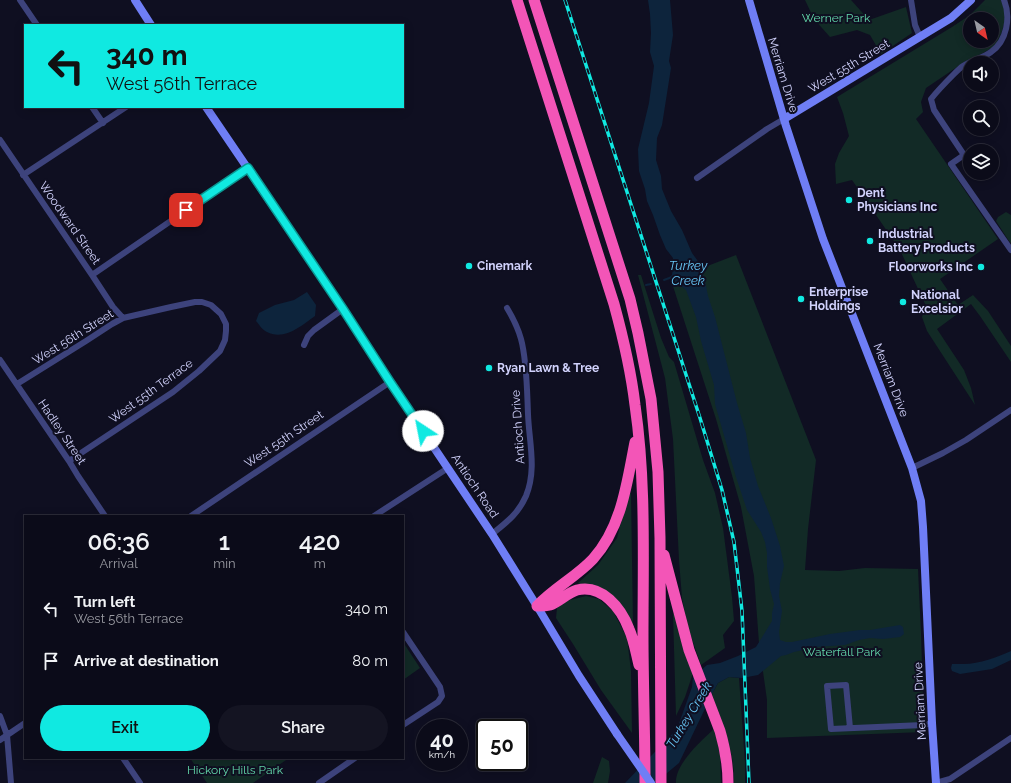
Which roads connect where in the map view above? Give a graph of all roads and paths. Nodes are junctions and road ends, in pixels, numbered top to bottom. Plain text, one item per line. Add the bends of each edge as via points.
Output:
1 (20, 0) edge
2 (134, 0) edge
3 (517, 0) edge
4 (534, 0) edge
5 (749, 0) edge
6 (911, 0) edge
7 (971, 0) edge
8 (1004, 0) edge
9 (36, 24) edge
10 (150, 24) edge
11 (920, 37) junction
12 (93, 108) edge
13 (125, 108) edge
14 (207, 108) edge
15 (784, 119) junction
16 (103, 123) junction
17 (0, 140) edge
18 (248, 168) junction
19 (23, 175) junction
20 (697, 178) dead end
21 (1011, 250) edge
22 (92, 275) junction
23 (507, 308) dead end
24 (343, 309) junction
25 (123, 318) junction
26 (226, 324) joint
27 (304, 345) dead end
28 (0, 360) edge
29 (390, 382) junction
30 (18, 384) junction
31 (1011, 410) edge
32 (638, 430) junction
33 (69, 461) junction
34 (448, 468) junction
35 (912, 468) junction
36 (104, 515) edge
37 (192, 515) edge
38 (376, 515) edge
39 (492, 534) junction
40 (660, 538) junction
41 (537, 606) junction
42 (404, 633) edge
43 (643, 686) junction
44 (0, 716) edge
45 (932, 723) junction
46 (24, 724) edge
47 (404, 724) edge
48 (850, 728) junction
49 (7, 735) junction
50 (1011, 738) edge
51 (0, 740) edge
52 (124, 759) edge
53 (355, 759) edge
54 (11, 783) edge
55 (140, 783) edge
56 (319, 783) edge
57 (645, 783) edge
58 (651, 783) edge
59 (661, 783) edge
60 (728, 783) edge
61 (936, 783) edge

1 - 9 street
2 - 10 main road
3 - 32 highway via 614,304 623,336
4 - 40 highway via 621,267 638,333 656,438
5 - 15 main road, Merriam Drive
6 - 11 street via 915,25
7 - 11 main road, West 55th Street via 951,18
8 - 21 street via 1009,13 1009,24 999,45 991,52 963,66 930,99 934,110 964,155 951,164
11 - 15 main road, West 55th Street
12 - 16 street
13 - 16 street
14 - 18 main road, Antioch Road
15 - 20 street, West 55th Street
15 - 35 main road, Merriam Drive via 823,239
16 - 19 street
17 - 19 street, Woodward Street
18 - 22 street
18 - 24 main road, Antioch Road
19 - 22 street, Woodward Street
22 - 25 street, Woodward Street
23 - 39 street, Antioch Drive via 518,330 524,351 532,472 521,505 509,521
24 - 27 street via 314,330
24 - 29 main road, Antioch Road
25 - 26 street, West 56th Street via 202,302 216,309
25 - 30 street, West 56th Street
26 - 33 street, West 55th Terrace via 223,346 199,371 173,392
28 - 30 street, Hadley Street
29 - 34 main road, Antioch Road
29 - 37 street, West 55th Street
30 - 33 street, Hadley Street
31 - 35 street via 966,440
32 - 41 highway via 625,493 610,535 588,563
32 - 43 highway via 642,487
33 - 36 street, Hadley Street
34 - 38 street
34 - 39 main road, Antioch Road
35 - 45 main road, Merriam Drive via 921,501
39 - 41 main road, Antioch Road
40 - 59 highway
40 - 60 highway via 684,635 720,731 726,756
41 - 43 highway via 550,605 583,589 599,592 607,598 619,610 629,629
41 - 58 main road, Antioch Road, bridge via 579,676
42 - 47 street via 440,687 442,696 438,702
43 - 57 highway, bridge
44 - 49 street
45 - 48 street
45 - 61 main road, Merriam Drive
46 - 49 street
48 - 48 street via 831,729 828,686 846,685
49 - 51 street
49 - 54 street
50 - 61 street via 950,779
52 - 55 street
53 - 56 street

